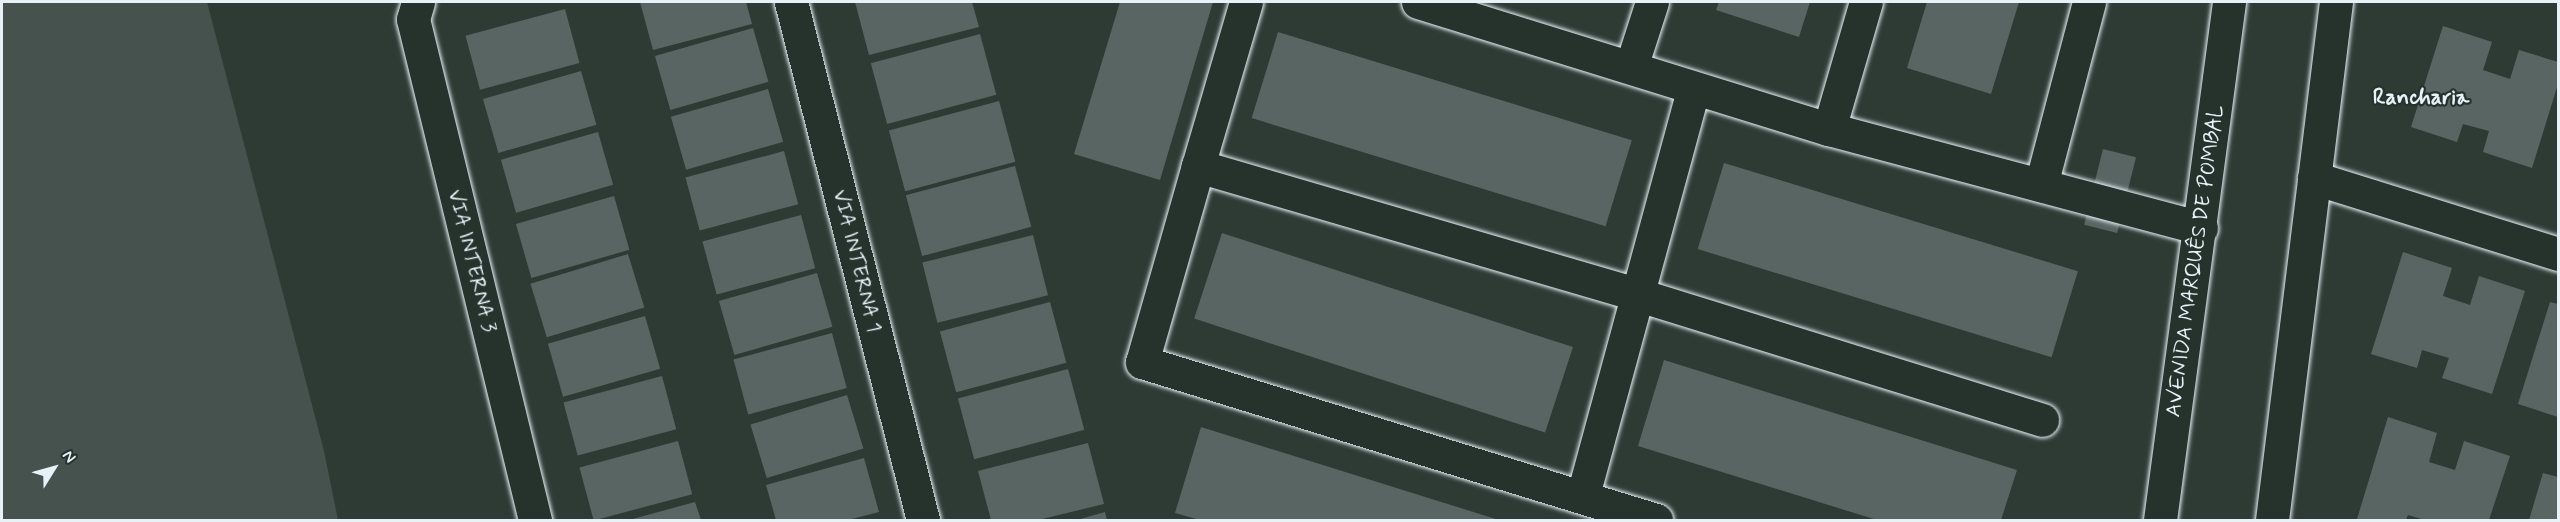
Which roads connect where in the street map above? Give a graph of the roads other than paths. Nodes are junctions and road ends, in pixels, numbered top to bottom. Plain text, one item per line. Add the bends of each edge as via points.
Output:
1 (418, 2) edge
2 (791, 2) edge
3 (1246, 2) edge
4 (1652, 2) edge
5 (1866, 2) edge
6 (2089, 2) edge
7 (2229, 2) edge
8 (2337, 2) edge
9 (1430, 3) edge
10 (1631, 67) junction
11 (1693, 89) junction
12 (1830, 129) junction
13 (1198, 166) junction
14 (2314, 178) junction
15 (2041, 185) junction
16 (2201, 228) junction
17 (2559, 254) edge
18 (1639, 295) junction
19 (2042, 420) dead end
20 (1583, 495) junction
21 (1611, 514) edge
22 (535, 520) edge
23 (923, 520) edge
24 (1656, 520) edge
25 (2160, 520) edge
26 (2272, 520) edge

1 - 22 street, VIA INTERNA 3 via 413,19
2 - 23 street, VIA INTERNA 1
3 - 13 street
4 - 10 street
5 - 12 street
6 - 15 street
7 - 16 street, AVENIDA MARQUÊS DE POMBAL
8 - 14 street
9 - 10 street
10 - 11 street
11 - 12 street
11 - 18 street
12 - 15 street
13 - 18 street
13 - 20 street via 1142,362
14 - 17 street
14 - 26 street
15 - 16 street
16 - 25 street, AVENIDA MARQUÊS DE POMBAL
18 - 19 street
18 - 20 street
20 - 21 street
21 - 24 street

